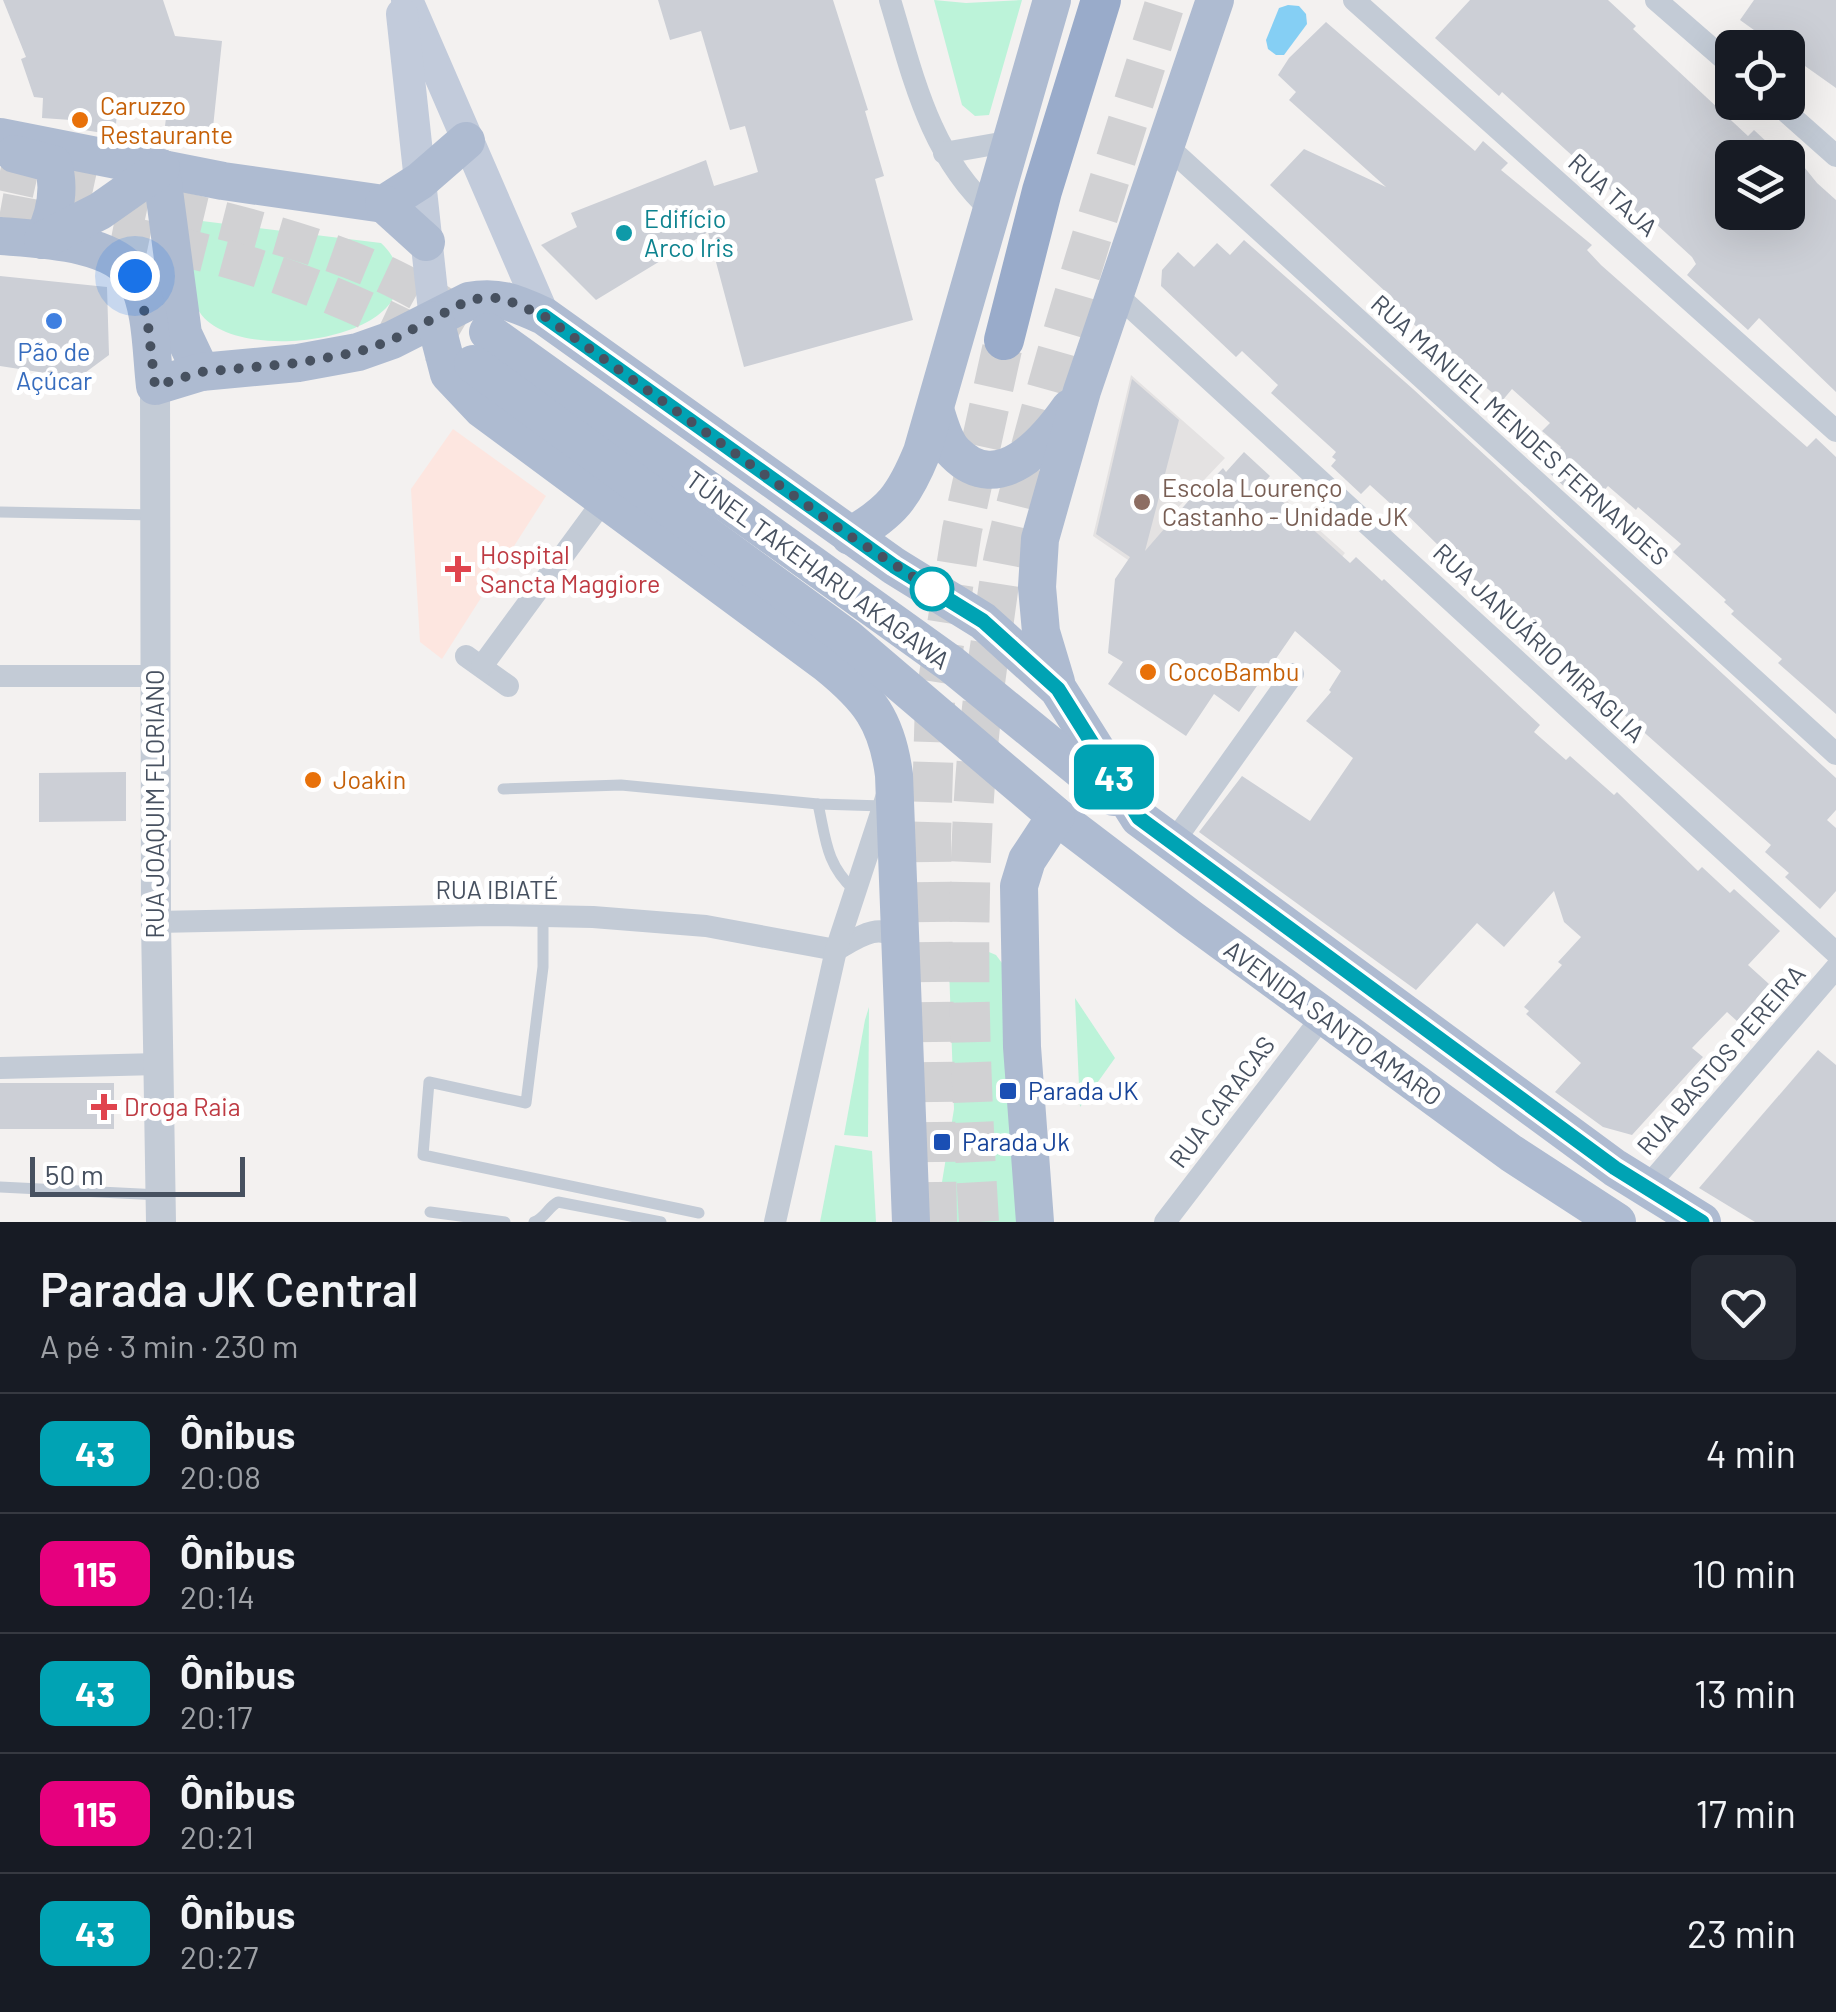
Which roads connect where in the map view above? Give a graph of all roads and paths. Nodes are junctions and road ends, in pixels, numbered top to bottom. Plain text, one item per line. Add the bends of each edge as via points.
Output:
1 (404, 0) edge
2 (890, 0) edge
3 (1052, 0) edge
4 (1084, 0) edge
5 (1101, 0) edge
6 (1215, 0) edge
7 (1354, 0) edge
8 (1656, 0) edge
9 (1715, 51) edge
10 (1795, 120) edge
11 (0, 139) edge
12 (466, 141) junction
13 (1012, 141) junction
14 (1168, 147) junction
15 (944, 153) junction
16 (1836, 156) edge
17 (161, 168) junction
18 (1045, 179) junction
19 (420, 181) junction
20 (384, 204) junction
21 (992, 211) junction
22 (0, 236) edge
23 (43, 240) junction
24 (426, 242) junction
25 (1116, 294) junction
26 (544, 316) junction
27 (435, 320) junction
28 (1004, 340) tunnel mouth
29 (201, 372) junction
30 (155, 386) junction
31 (1082, 392) junction
32 (935, 410) junction
33 (1836, 431) edge
34 (604, 500) junction
35 (0, 512) edge
36 (154, 516) junction
37 (850, 536) junction
38 (1293, 674) dead end
39 (0, 676) edge
40 (154, 676) junction
41 (508, 686) dead end
42 (1058, 689) junction
43 (1836, 754) edge
44 (504, 790) dead end
45 (888, 790) junction
46 (818, 804) junction
47 (1056, 816) junction
48 (1139, 818) junction
49 (1172, 844) junction
50 (854, 890) junction
51 (543, 916) junction
52 (156, 922) junction
53 (900, 941) junction
54 (836, 950) junction
55 (1836, 953) edge
56 (1836, 968) edge
57 (1323, 1016) junction
58 (158, 1064) junction
59 (0, 1068) edge
60 (0, 1187) edge
61 (1647, 1187) junction
62 (160, 1209) edge
63 (430, 1212) dead end
64 (699, 1213) dead end
65 (505, 1222) edge
66 (534, 1222) edge
67 (661, 1222) edge
68 (775, 1222) edge
69 (911, 1222) edge
70 (1036, 1222) edge
71 (1165, 1222) edge
72 (1617, 1222) edge
73 (1702, 1222) edge

1 - 12 main road
1 - 19 main road
2 - 15 street
3 - 13 main road
4 - 18 highway
5 - 18 highway
6 - 14 main road
7 - 33 street, RUA TAJA
8 - 9 street
10 - 16 street
11 - 17 main road
11 - 23 main road via 10,152 53,164 56,195
12 - 19 main road
12 - 26 main road
13 - 15 street
13 - 21 main road
14 - 25 main road
14 - 43 street, RUA MANUEL MENDES FERNANDES
15 - 21 street
17 - 20 main road
17 - 23 main road via 100,212
17 - 29 main road via 183,334
18 - 28 highway
19 - 20 main road
19 - 24 main road
20 - 24 main road
21 - 32 main road
22 - 23 main road
23 - 30 main road via 104,254 135,276
24 - 27 main road
25 - 31 main road
25 - 55 street, RUA JANUÁRIO MIRAGLIA
26 - 27 main road, AVENIDA SANTO AMARO via 502,298 484,298
26 - 37 main road, AVENIDA SANTO AMARO
27 - 29 main road, AVENIDA SANTO AMARO via 358,352
27 - 34 main road via 460,390
29 - 30 main road, AVENIDA SANTO AMARO
30 - 36 street, RUA JOAQUIM FLORIANO
31 - 32 main road via 1035,451 993,469 955,454
31 - 42 main road via 1040,539 1041,632
32 - 37 main road via 910,482 894,507
34 - 41 street via 474,661
34 - 45 main road via 865,696 891,751
35 - 36 lane
36 - 40 street, RUA JOAQUIM FLORIANO
37 - 42 main road, AVENIDA SANTO AMARO via 983,621
38 - 49 street
39 - 40 street
40 - 52 street, RUA JOAQUIM FLORIANO
42 - 48 main road, AVENIDA SANTO AMARO
44 - 46 lane via 622,786
45 - 46 lane
45 - 50 street
45 - 53 main road
46 - 50 lane via 837,874
47 - 48 main road, TÚNEL TAKEHARU AKAGAWA via 846,637 481,348 951,664
47 - 57 main road, AVENIDA SANTO AMARO
47 - 70 main road via 1027,860 1019,886 1022,1048
48 - 49 main road, AVENIDA SANTO AMARO
49 - 61 main road, AVENIDA SANTO AMARO
50 - 54 street
51 - 52 street, RUA IBIATÉ
51 - 54 street, RUA IBIATÉ via 706,926
51 - 64 lane via 544,968 526,1103 430,1082 424,1155
52 - 58 street, RUA JOAQUIM FLORIANO
53 - 54 street via 880,930
53 - 69 main road
54 - 68 street
56 - 61 street, RUA BASTOS PEREIRA
57 - 71 street, RUA CARACAS
57 - 72 main road, AVENIDA SANTO AMARO
58 - 59 street
58 - 62 street, RUA JOAQUIM FLORIANO
60 - 62 lane
61 - 73 main road, AVENIDA SANTO AMARO
63 - 65 lane
66 - 67 lane via 558,1202

